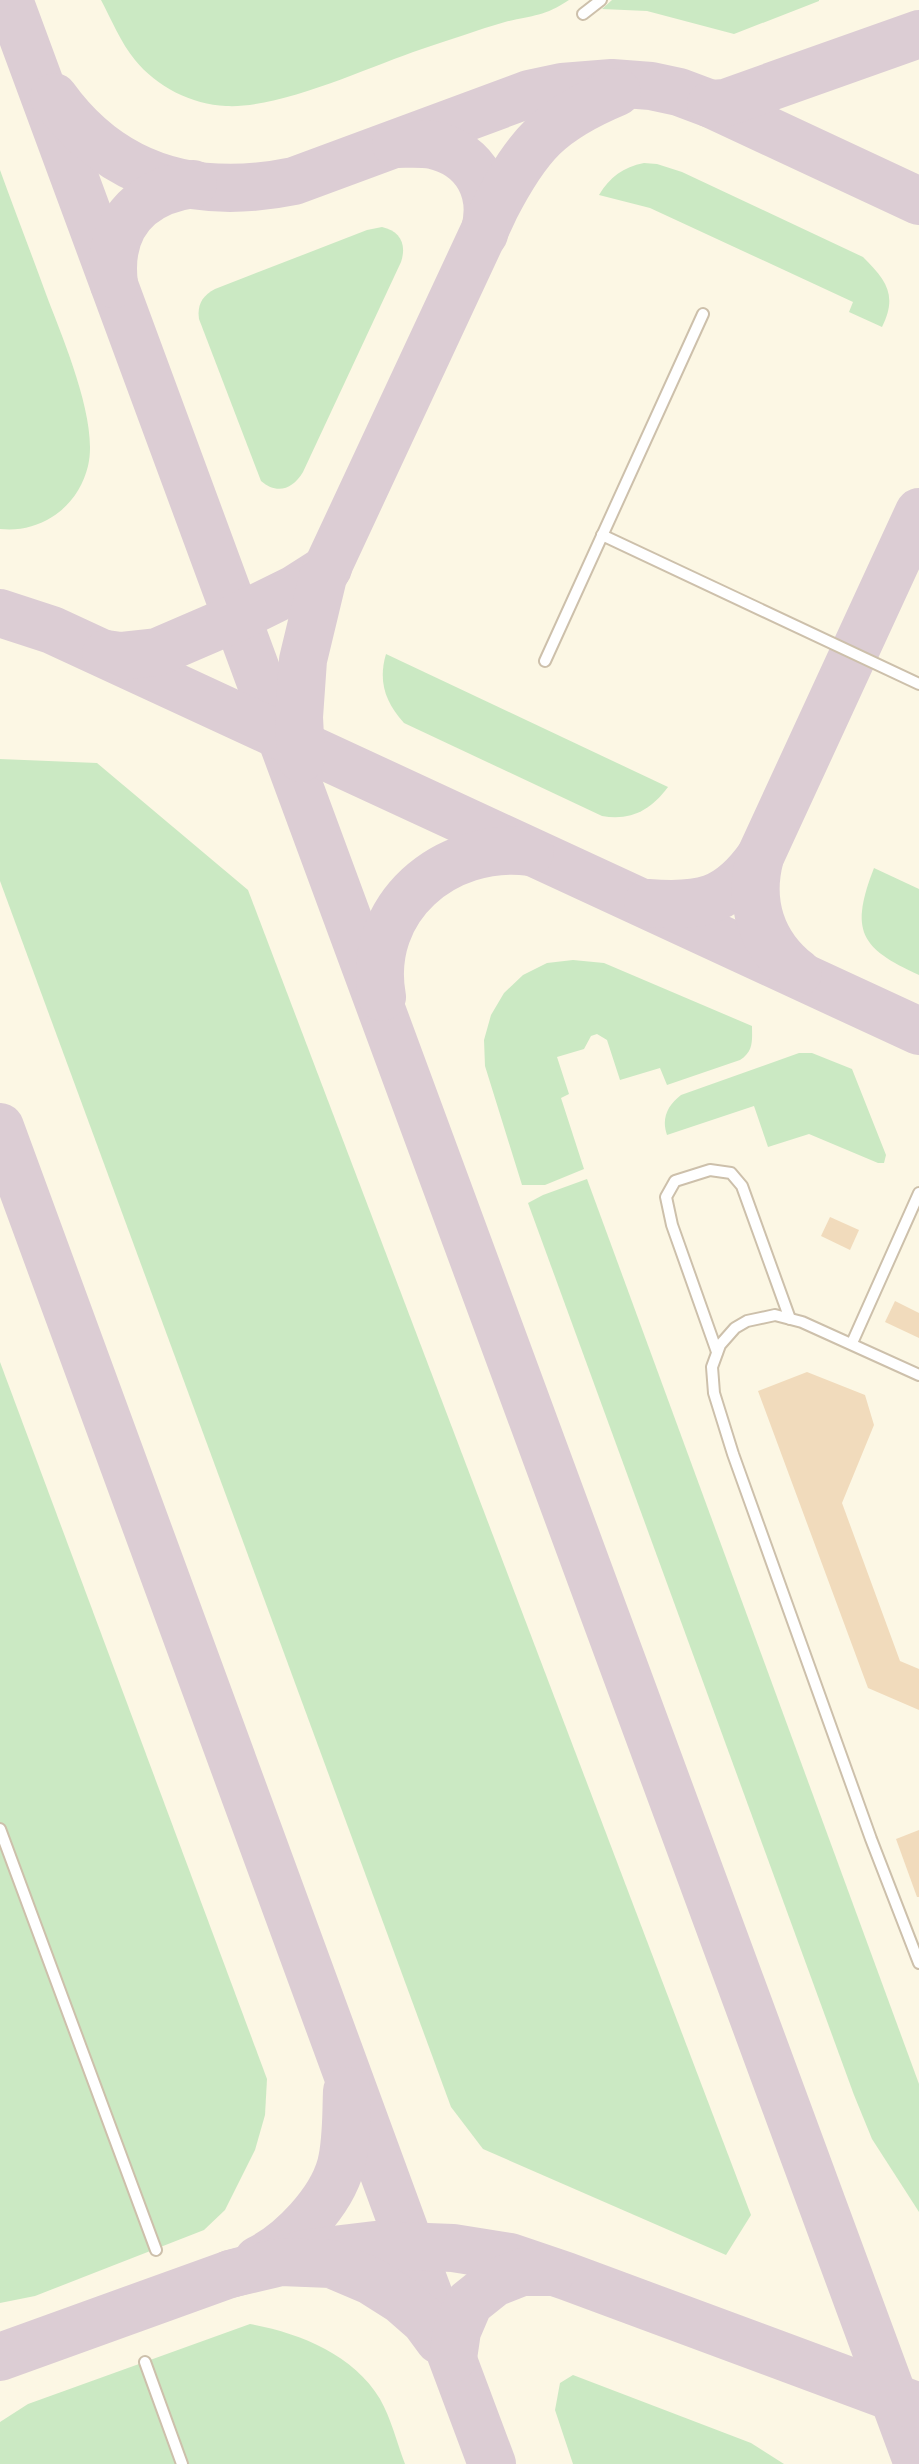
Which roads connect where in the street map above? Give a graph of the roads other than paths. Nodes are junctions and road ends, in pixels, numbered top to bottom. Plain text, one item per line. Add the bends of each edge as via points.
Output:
1 (601, 0) edge
2 (583, 14) dead end
3 (703, 314) dead end
4 (602, 535) junction
5 (546, 661) dead end
6 (919, 684) edge
7 (919, 1193) edge
8 (915, 1214) edge
9 (790, 1319) junction
10 (852, 1343) junction
11 (717, 1352) junction
12 (919, 1374) edge
13 (0, 1829) edge
14 (919, 1963) edge
15 (156, 2250) dead end
16 (145, 2362) dead end
17 (182, 2464) edge

1 - 2 lane
3 - 4 lane
4 - 5 lane
4 - 6 lane
7 - 8 lane
8 - 10 lane
9 - 10 lane
9 - 11 lane via 775,1315 747,1321 735,1328
9 - 11 lane via 742,1186 731,1173 710,1170 675,1180 666,1197 672,1225
10 - 12 lane
11 - 14 lane via 712,1367 714,1393 733,1454
13 - 15 lane
16 - 17 lane

